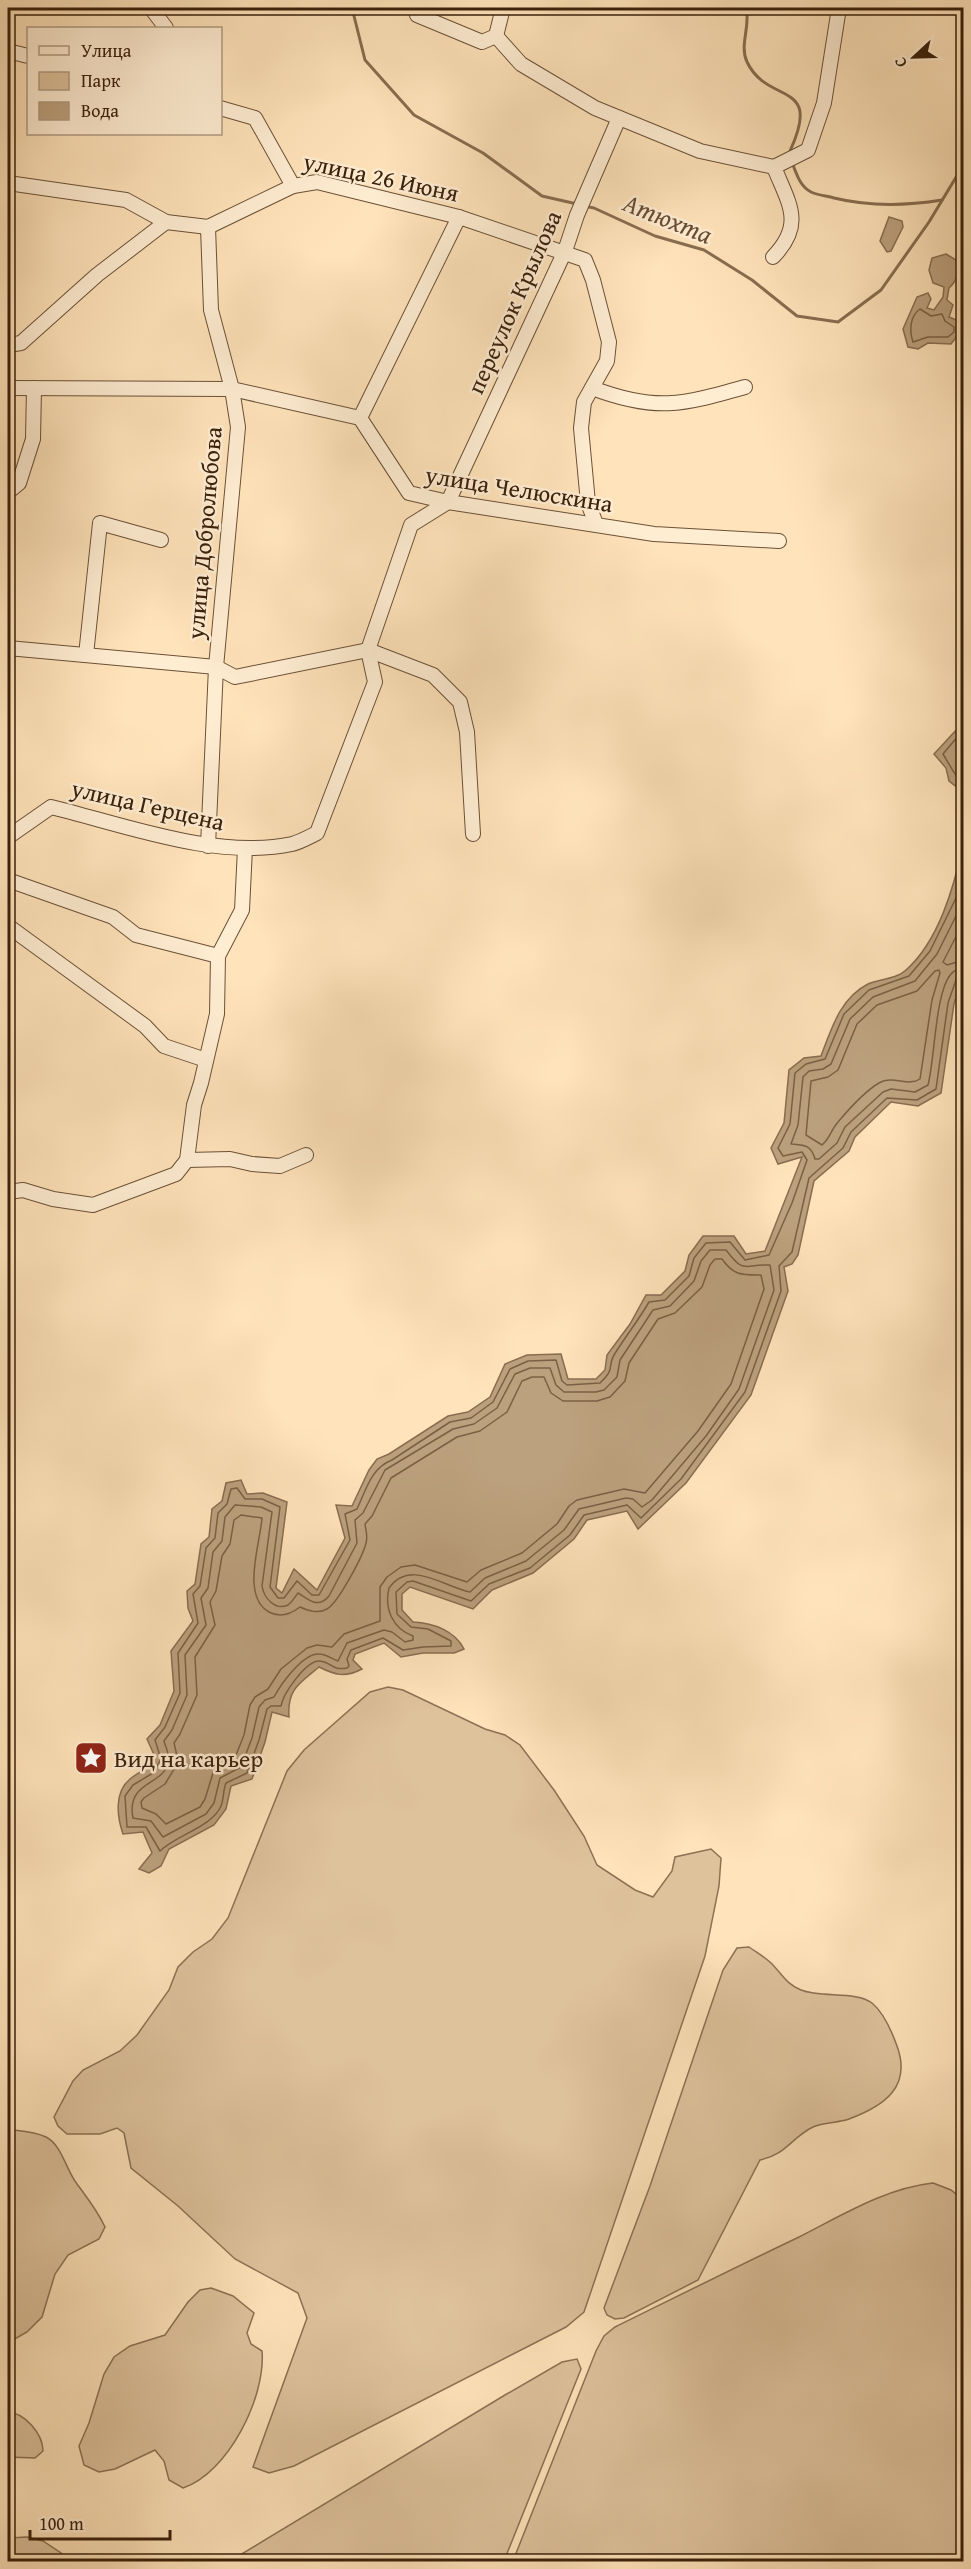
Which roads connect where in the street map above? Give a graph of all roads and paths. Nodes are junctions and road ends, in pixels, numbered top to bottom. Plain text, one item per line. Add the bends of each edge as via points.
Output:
1 (152, 8) edge
2 (503, 8) edge
3 (839, 8) edge
4 (417, 15) dead end
5 (165, 27) edge
6 (496, 36) junction
7 (8, 51) edge
8 (27, 56) edge
9 (222, 109) edge
10 (619, 118) junction
11 (774, 167) junction
12 (8, 183) edge
13 (293, 186) junction
14 (459, 217) junction
15 (166, 222) junction
16 (208, 227) junction
17 (565, 251) junction
18 (773, 257) dead end
19 (8, 345) edge
20 (745, 387) dead end
21 (8, 388) edge
22 (34, 388) junction
23 (592, 388) junction
24 (232, 389) junction
25 (360, 418) junction
26 (8, 492) edge
27 (448, 502) junction
28 (596, 524) junction
29 (161, 540) dead end
30 (779, 541) dead end
31 (8, 648) edge
32 (368, 650) junction
33 (86, 655) junction
34 (216, 666) junction
35 (473, 834) dead end
36 (8, 837) edge
37 (208, 846) junction
38 (245, 848) junction
39 (8, 880) edge
40 (8, 926) edge
41 (218, 957) junction
42 (207, 1060) junction
43 (306, 1155) dead end
44 (187, 1160) junction
45 (8, 1192) edge

1 - 5 street
2 - 6 street
3 - 11 street via 824,103 808,150
4 - 6 street via 482,42
6 - 10 street via 521,64
7 - 8 street
9 - 13 street, улица 26 Июня via 255,118
10 - 11 street via 700,151
10 - 17 street, переулок Крылова
11 - 18 street via 792,211 786,244
12 - 15 street via 126,200
13 - 14 street, улица 26 Июня via 317,182
13 - 16 street
14 - 17 street, улица 26 Июня
14 - 25 street
15 - 16 street
15 - 19 street via 97,275 21,343
16 - 24 street, улица Добролюбова via 211,310
17 - 23 street, улица 26 Июня via 585,260 609,342 607,361
17 - 27 street, переулок Крылова
20 - 23 street via 675,405 620,398
21 - 22 street
22 - 24 street
22 - 26 street via 33,439 19,483
23 - 28 street, улица 26 Июня via 584,402 581,428 588,503
24 - 25 street
24 - 34 street, улица Добролюбова via 238,427
25 - 27 street, улица Челюскина via 409,493
27 - 28 street, улица Челюскина
27 - 32 street via 411,525
28 - 30 street, улица Челюскина via 654,534
29 - 33 street via 100,523
31 - 33 street
32 - 34 street via 235,677
32 - 35 street via 433,675 460,702 467,732
32 - 38 street, улица Герцена via 375,682 317,833 293,844
33 - 34 street
34 - 37 street, улица Добролюбова
36 - 37 street, улица Герцена via 51,807
37 - 38 street, улица Герцена
38 - 41 street via 242,910
39 - 41 street via 113,917 136,935
40 - 42 street via 145,1026 164,1046
41 - 42 street via 217,1014
42 - 44 street via 194,1105
43 - 44 street via 279,1166 230,1159
44 - 45 street via 176,1174 93,1205 23,1190

